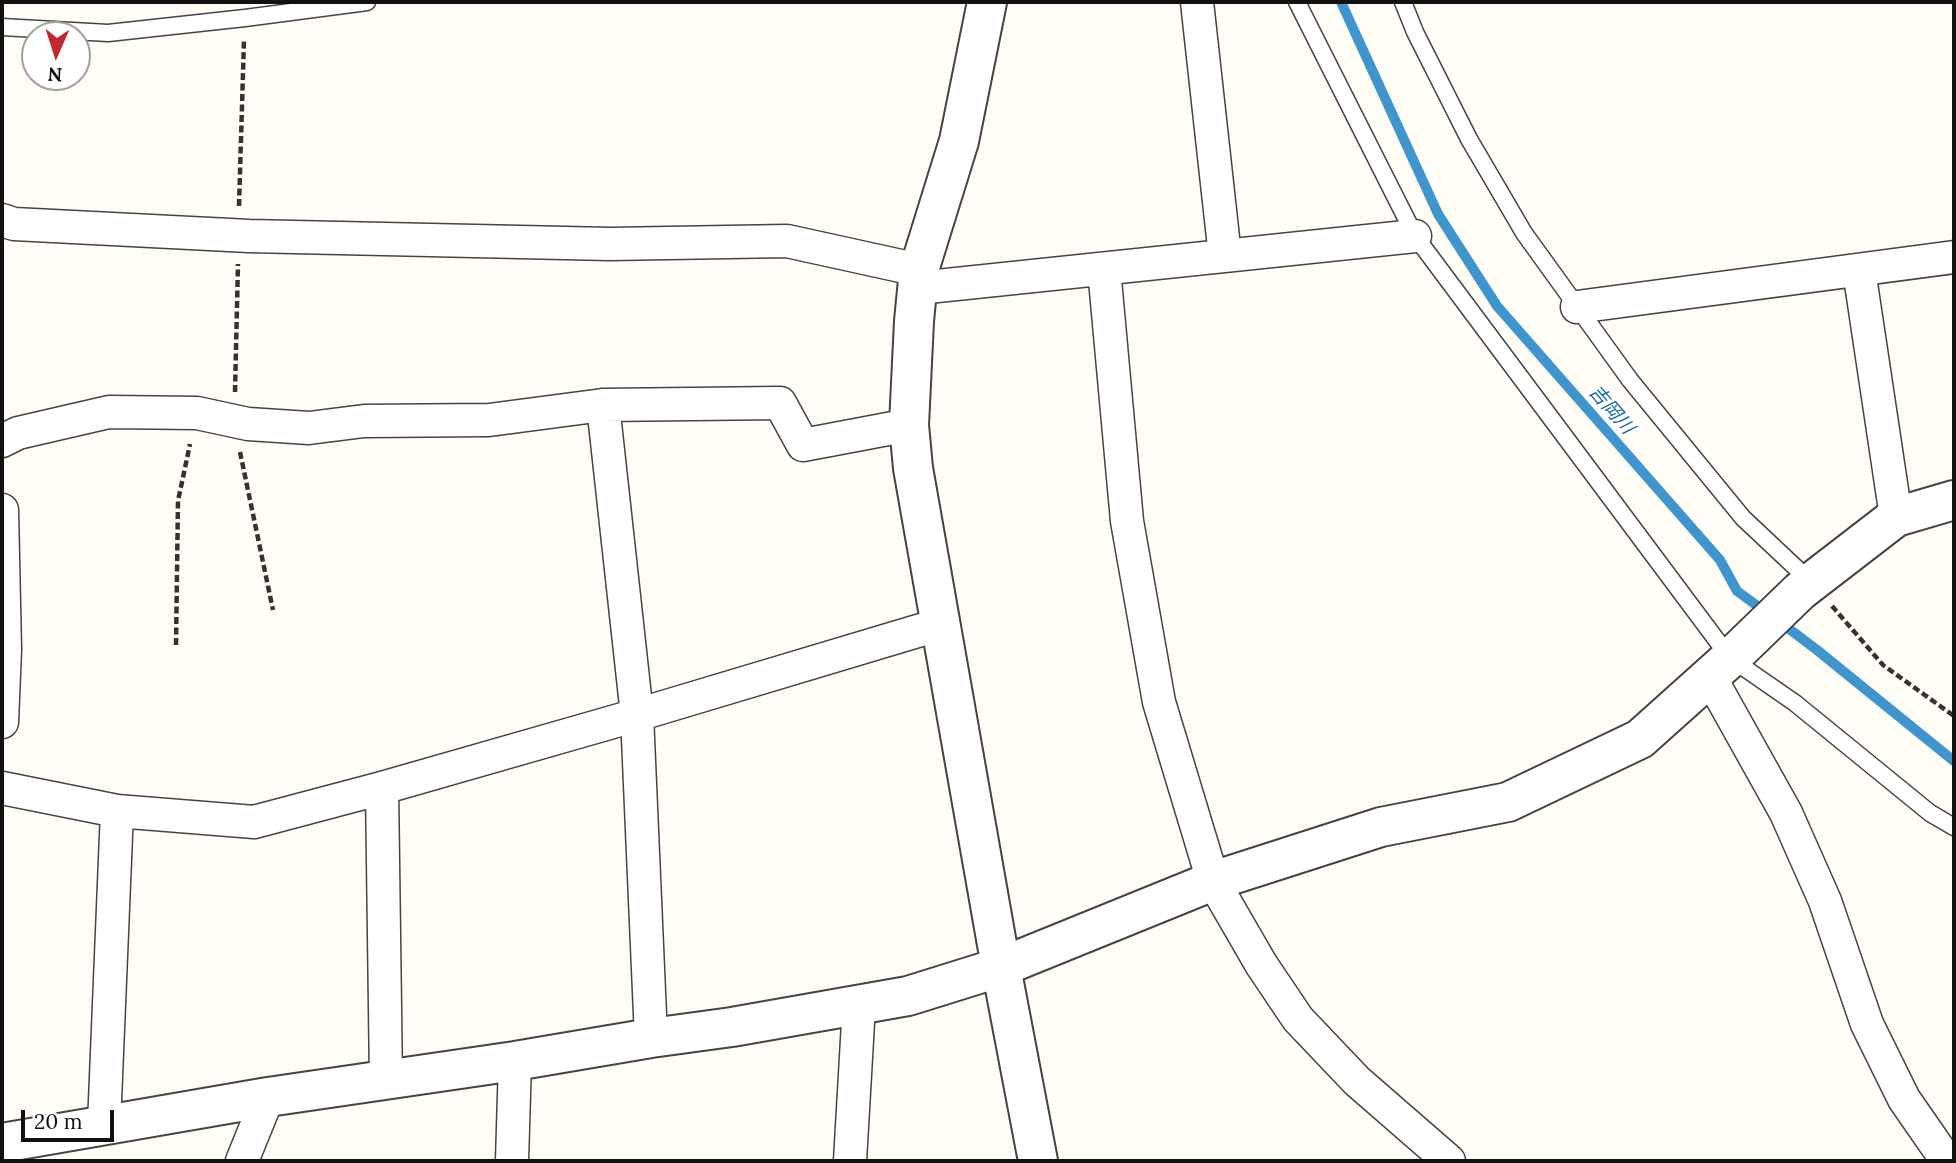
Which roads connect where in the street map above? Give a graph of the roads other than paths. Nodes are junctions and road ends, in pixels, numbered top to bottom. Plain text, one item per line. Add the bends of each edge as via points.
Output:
1 (367, 2) edge
2 (987, 2) edge
3 (1197, 2) edge
4 (1297, 2) edge
5 (1403, 2) edge
6 (2, 27) edge
7 (2, 220) edge
8 (1415, 236) junction
9 (1225, 256) junction
10 (1954, 257) edge
11 (1104, 269) junction
12 (1859, 270) junction
13 (918, 279) junction
14 (1577, 307) junction
15 (603, 405) junction
16 (909, 425) junction
17 (2, 441) edge
18 (1954, 500) edge
19 (2, 510) edge
20 (1896, 517) junction
21 (1806, 586) junction
22 (941, 624) junction
23 (1726, 662) junction
24 (637, 715) junction
25 (2, 722) edge
26 (2, 788) edge
27 (382, 788) junction
28 (117, 811) junction
29 (1954, 827) edge
30 (1213, 881) junction
31 (1001, 967) junction
32 (859, 1004) junction
33 (651, 1038) junction
34 (515, 1061) junction
35 (386, 1081) junction
36 (268, 1097) junction
37 (104, 1125) junction
38 (22, 1148) edge
39 (242, 1161) edge
40 (512, 1161) edge
41 (850, 1161) edge
42 (1038, 1161) edge
43 (1449, 1161) edge
44 (1947, 1161) edge

1 - 6 lane via 108,33
2 - 13 street via 959,141
3 - 9 street
4 - 8 lane
5 - 14 lane via 1469,139 1524,233
7 - 13 street via 238,235 610,244 787,241
8 - 9 street
8 - 23 lane
9 - 11 street
10 - 12 street
11 - 13 street
11 - 30 street via 1127,521 1157,690
12 - 14 street
12 - 20 street
13 - 16 street
14 - 21 lane via 1743,518
15 - 16 street via 780,403 803,445
15 - 17 street via 489,420 364,421 309,428 248,425 197,412 109,412 18,433
15 - 24 street
16 - 22 street
18 - 20 street
19 - 25 street
20 - 21 street
21 - 23 street
22 - 24 street
22 - 31 street
23 - 29 lane via 1795,703 1930,813
23 - 30 street via 1640,739 1508,802 1381,827
23 - 44 street via 1825,901 1867,1024 1904,1098
24 - 27 street
24 - 33 street
26 - 28 street
27 - 28 street via 254,822
27 - 35 street
28 - 37 street
30 - 31 street
30 - 43 street via 1298,1019 1357,1081
31 - 32 street via 908,996
31 - 42 street
32 - 33 street
32 - 41 street
33 - 34 street
34 - 35 street
34 - 40 street
35 - 36 street
36 - 37 street
36 - 39 street
37 - 38 street

